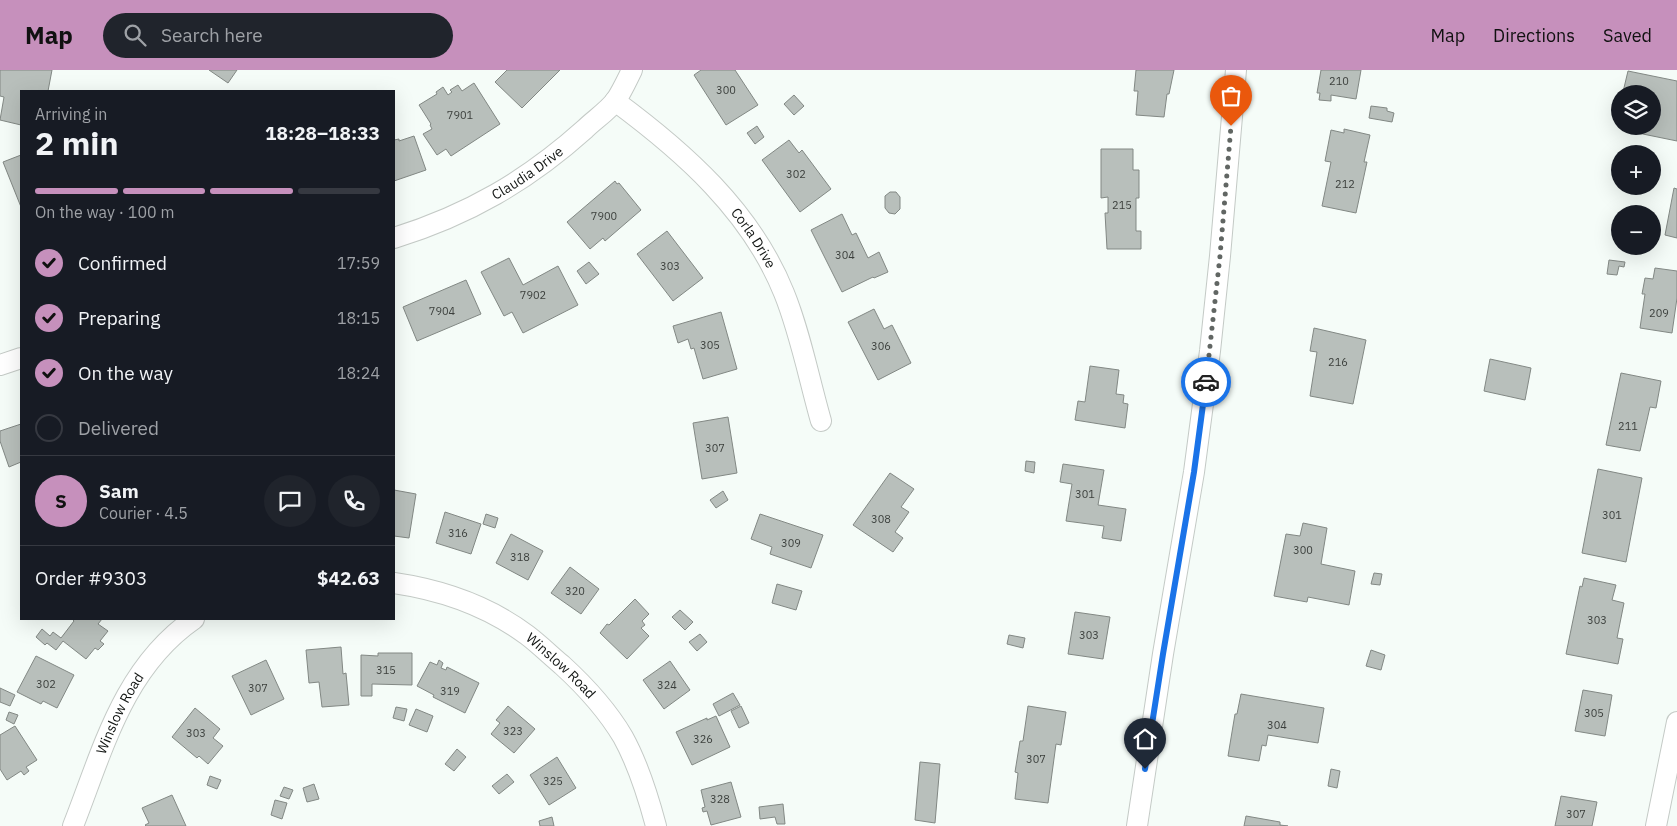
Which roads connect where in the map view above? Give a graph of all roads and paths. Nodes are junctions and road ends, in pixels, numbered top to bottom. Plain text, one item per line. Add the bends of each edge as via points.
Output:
1 (632, 70) edge
2 (1236, 70) edge
3 (615, 101) junction
4 (395, 238) edge
5 (20, 358) edge
6 (0, 365) edge
7 (821, 421) dead end
8 (395, 583) edge
9 (193, 620) edge
10 (1677, 722) edge
11 (73, 826) edge
12 (656, 826) edge
13 (1136, 826) edge
14 (1656, 826) edge

1 - 3 street, Claudia Drive
2 - 13 street via 1218,275 1194,472
3 - 4 street, Claudia Drive via 548,160 514,184 438,223
3 - 7 street, Corla Drive via 655,130 696,167 742,218 757,241 785,294
5 - 6 street
8 - 12 street, Winslow Road via 446,594 499,616 528,635 575,677 623,738 638,770
9 - 11 street, Winslow Road via 156,651 130,689 117,713
10 - 14 street

